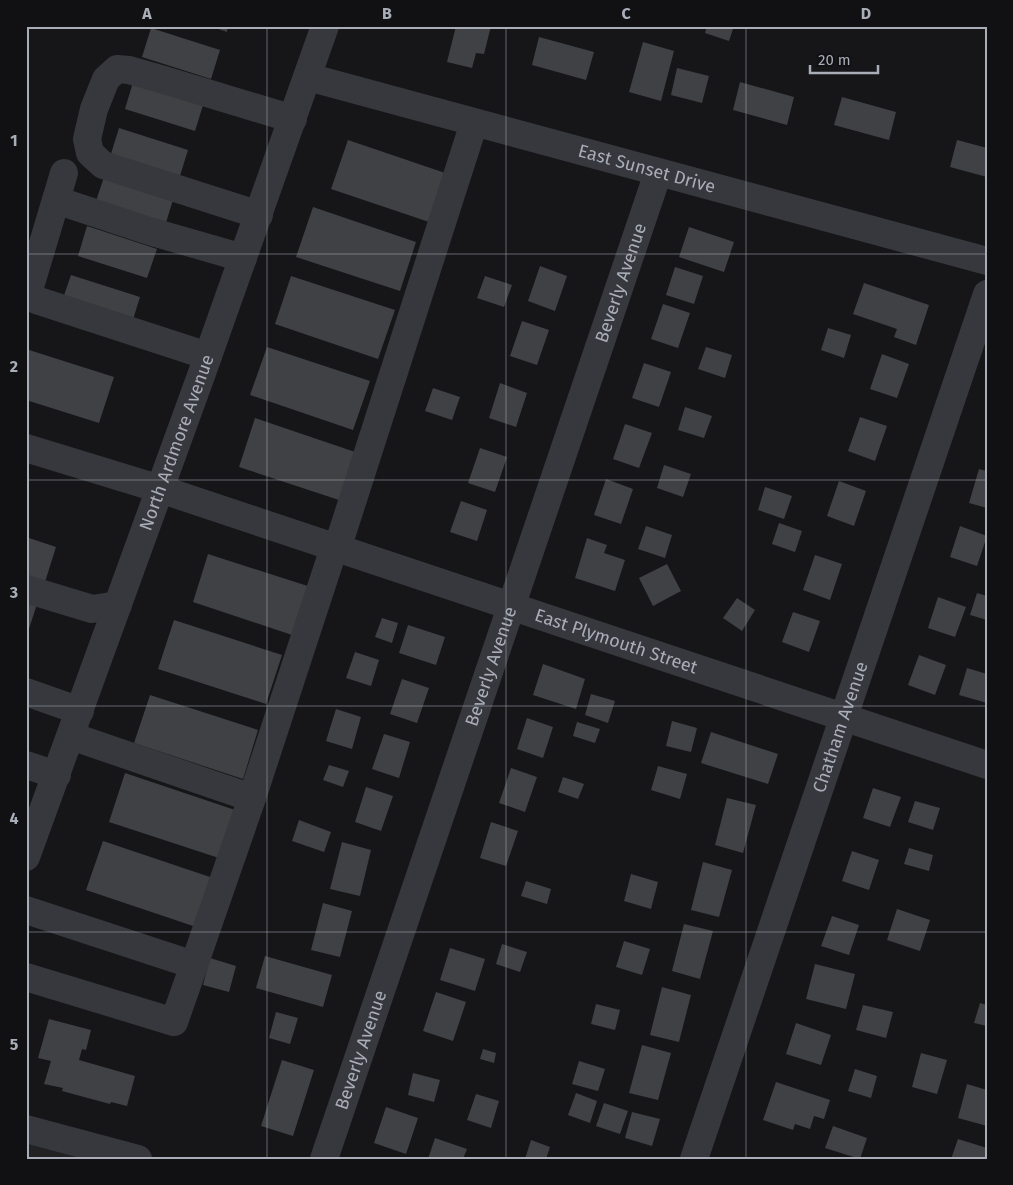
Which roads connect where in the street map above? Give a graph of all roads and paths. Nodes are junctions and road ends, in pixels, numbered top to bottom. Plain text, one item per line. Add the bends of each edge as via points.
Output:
1 (325, 26) edge
2 (308, 77) junction
3 (293, 119) junction
4 (474, 122) junction
5 (64, 173) dead end
6 (658, 173) junction
7 (56, 200) junction
8 (259, 215) junction
9 (243, 258) junction
10 (987, 262) edge
11 (987, 294) edge
12 (26, 314) edge
13 (205, 365) junction
14 (26, 448) edge
15 (160, 489) junction
16 (336, 548) junction
17 (26, 589) edge
18 (118, 605) junction
19 (511, 606) junction
20 (26, 692) edge
21 (80, 711) junction
22 (844, 717) junction
23 (71, 736) junction
24 (26, 765) edge
25 (987, 765) edge
26 (57, 775) junction
27 (252, 798) junction
28 (26, 857) edge
29 (26, 910) edge
30 (194, 965) junction
31 (26, 978) edge
32 (28, 1136) edge
33 (138, 1159) edge
34 (324, 1159) edge
35 (694, 1159) edge

1 - 2 street, North Ardmore Avenue
2 - 3 street, North Ardmore Avenue
2 - 4 street, East Sunset Drive
3 - 8 street, North Ardmore Avenue
3 - 8 street via 117,69 106,79 94,109 87,139 90,153 103,165
4 - 6 street, East Sunset Drive
4 - 16 street
5 - 7 street
6 - 10 street, East Sunset Drive
6 - 19 street, Beverly Avenue
7 - 9 street
7 - 13 street via 29,290 36,300
8 - 9 street, North Ardmore Avenue
9 - 13 street, North Ardmore Avenue
11 - 22 street, Chatham Avenue
12 - 13 street
13 - 15 street, North Ardmore Avenue
14 - 15 street, East Plymouth Street
15 - 16 street, East Plymouth Street
15 - 18 street, North Ardmore Avenue
16 - 19 street, East Plymouth Street
16 - 27 street
17 - 18 street via 92,609
18 - 21 street, North Ardmore Avenue
19 - 22 street, East Plymouth Street
19 - 34 street, Beverly Avenue
20 - 21 street
21 - 23 street, North Ardmore Avenue
22 - 25 street, East Plymouth Street
22 - 35 street, Chatham Avenue
23 - 26 street, North Ardmore Avenue
23 - 27 street
24 - 26 street
26 - 28 street, North Ardmore Avenue
27 - 30 street
29 - 30 street
30 - 31 street via 174,1022
32 - 33 street

